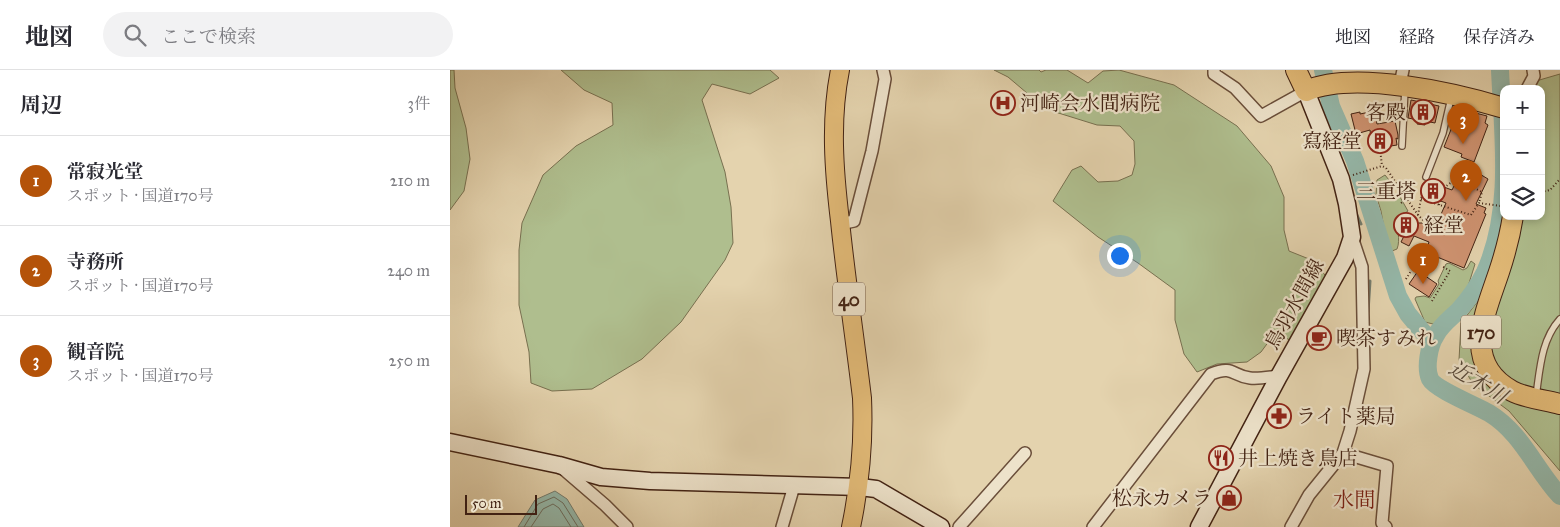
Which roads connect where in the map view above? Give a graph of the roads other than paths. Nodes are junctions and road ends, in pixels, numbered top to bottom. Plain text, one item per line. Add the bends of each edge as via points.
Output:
1 (840, 70) edge
2 (883, 70) edge
3 (1214, 70) edge
4 (1296, 70) edge
5 (1533, 70) edge
6 (1341, 78) edge
7 (1403, 79) edge
8 (1529, 85) edge
9 (1310, 89) junction
10 (1452, 94) junction
11 (1495, 105) edge
12 (1402, 146) dead end
13 (1426, 177) road end
14 (1512, 220) edge
15 (840, 224) junction
16 (1352, 237) junction
17 (1560, 319) edge
18 (1278, 376) junction
19 (1536, 398) junction
20 (1560, 404) edge
21 (450, 442) edge
22 (1025, 453) dead end
23 (1343, 453) junction
24 (559, 465) junction
25 (794, 486) junction
26 (860, 487) junction
27 (627, 527) edge
28 (782, 527) edge
29 (851, 527) edge
30 (941, 527) edge
31 (959, 527) edge
32 (1093, 527) edge
33 (1199, 527) edge
34 (1291, 527) edge
35 (1386, 527) edge

1 - 15 main road, 40 via 834,120
2 - 15 street via 885,79 872,151 854,221
3 - 9 street via 1218,78 1235,88 1261,116
4 - 9 highway
5 - 8 street
6 - 7 highway
6 - 9 highway
7 - 10 highway
7 - 12 lane
9 - 16 street, 鳥羽水間線 via 1340,179
10 - 11 highway
10 - 13 lane via 1443,133
14 - 19 highway, 170 via 1481,328 1482,353 1484,364 1503,385
15 - 26 main road, 40 via 862,398
16 - 18 street, 鳥羽水間線 via 1345,258
16 - 23 street via 1362,267 1364,369
17 - 19 lane via 1550,330 1545,345
18 - 32 street via 1249,378 1222,370 1211,374
18 - 33 street, 鳥羽水間線
19 - 20 highway, 170
21 - 24 street
22 - 31 street
23 - 34 street via 1309,495
23 - 35 street via 1387,466 1382,523
24 - 25 street via 601,477
24 - 27 street
25 - 26 street
25 - 28 street
26 - 29 main road, 40
26 - 30 street via 876,489

